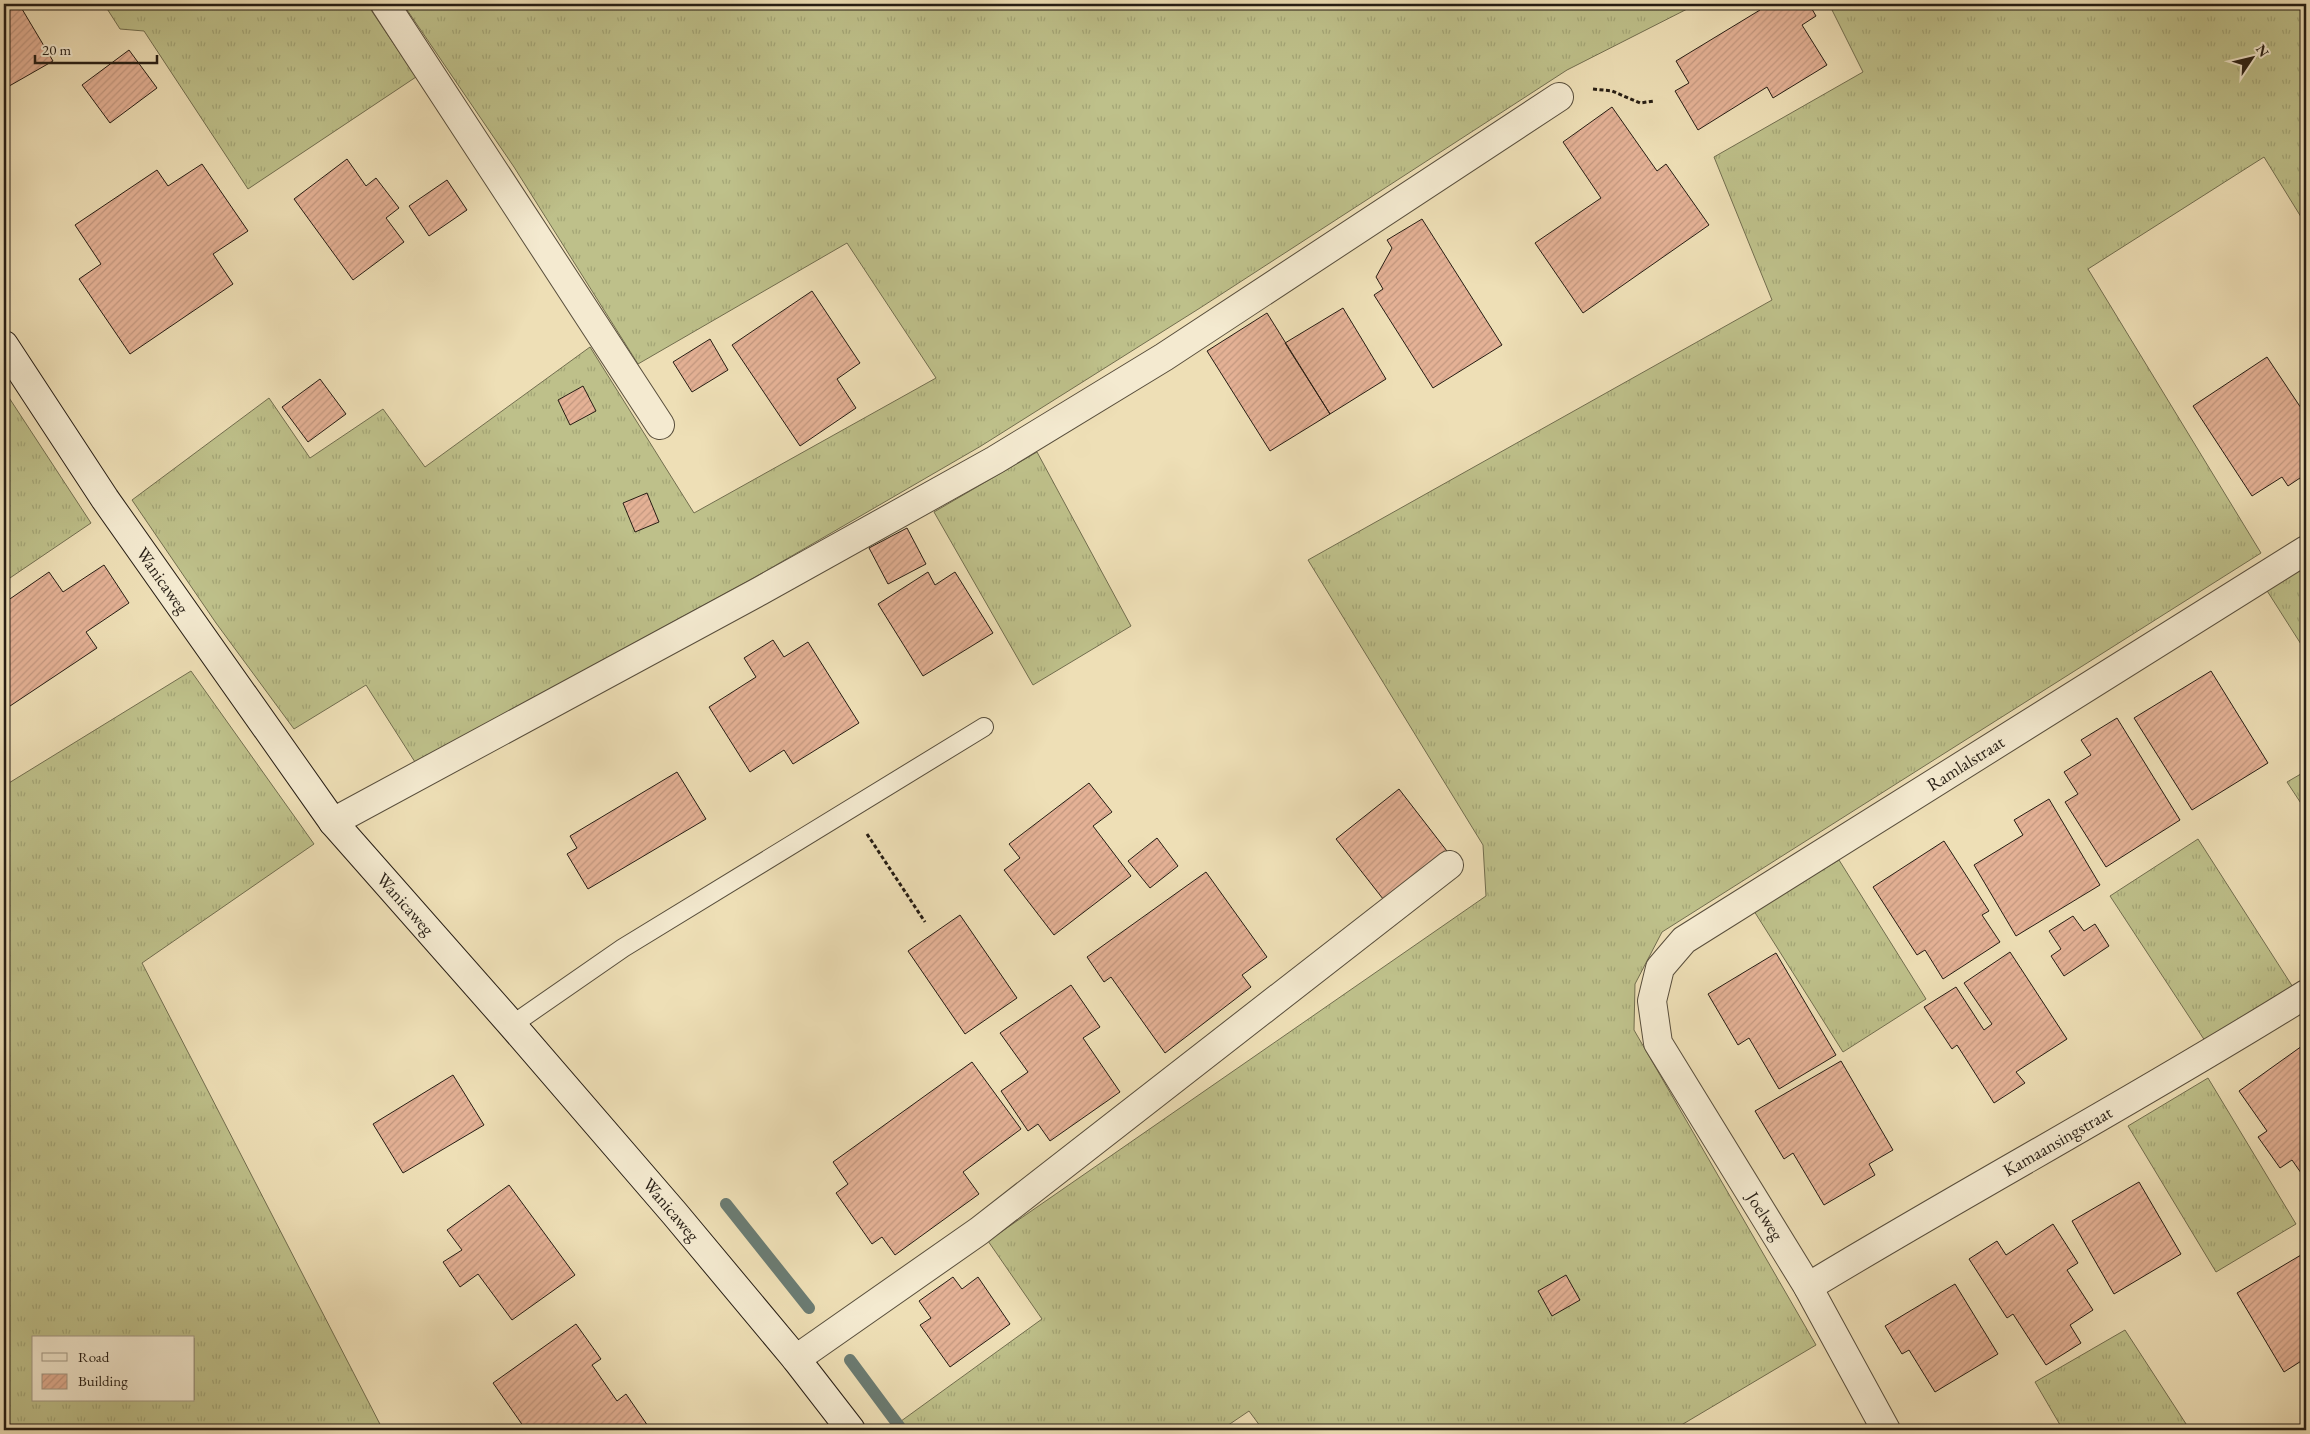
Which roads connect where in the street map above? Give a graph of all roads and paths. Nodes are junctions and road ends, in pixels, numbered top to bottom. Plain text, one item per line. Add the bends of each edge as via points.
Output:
1 (385, 4) edge
2 (1559, 97) joint
3 (1654, 101) dead end
4 (4, 345) edge
5 (660, 425) dead end
6 (2306, 550) edge
7 (984, 727) dead end
8 (850, 809) junction
9 (333, 822) junction
10 (1449, 865) dead end
11 (925, 922) dead end
12 (2306, 994) edge
13 (1652, 1001) joint
14 (512, 1025) junction
15 (1808, 1287) junction
16 (796, 1359) junction
17 (851, 1430) edge
18 (1886, 1430) edge

1 - 5 street
2 - 3 path via 1583,88 1612,91 1640,104
2 - 9 street via 1164,356 995,460
4 - 9 street, Wanicaweg via 105,499
6 - 13 street, Ramlalstraat via 1684,940 1660,968
7 - 8 lane
8 - 11 path
8 - 14 lane via 623,948
9 - 14 street, Wanicaweg
10 - 16 street via 978,1231
12 - 15 street, Kamaansingstraat via 2235,1039 1928,1214
13 - 15 street, Joelweg via 1658,1043
14 - 16 street, Wanicaweg
15 - 18 street, Joelweg
16 - 17 street, Wanicaweg

